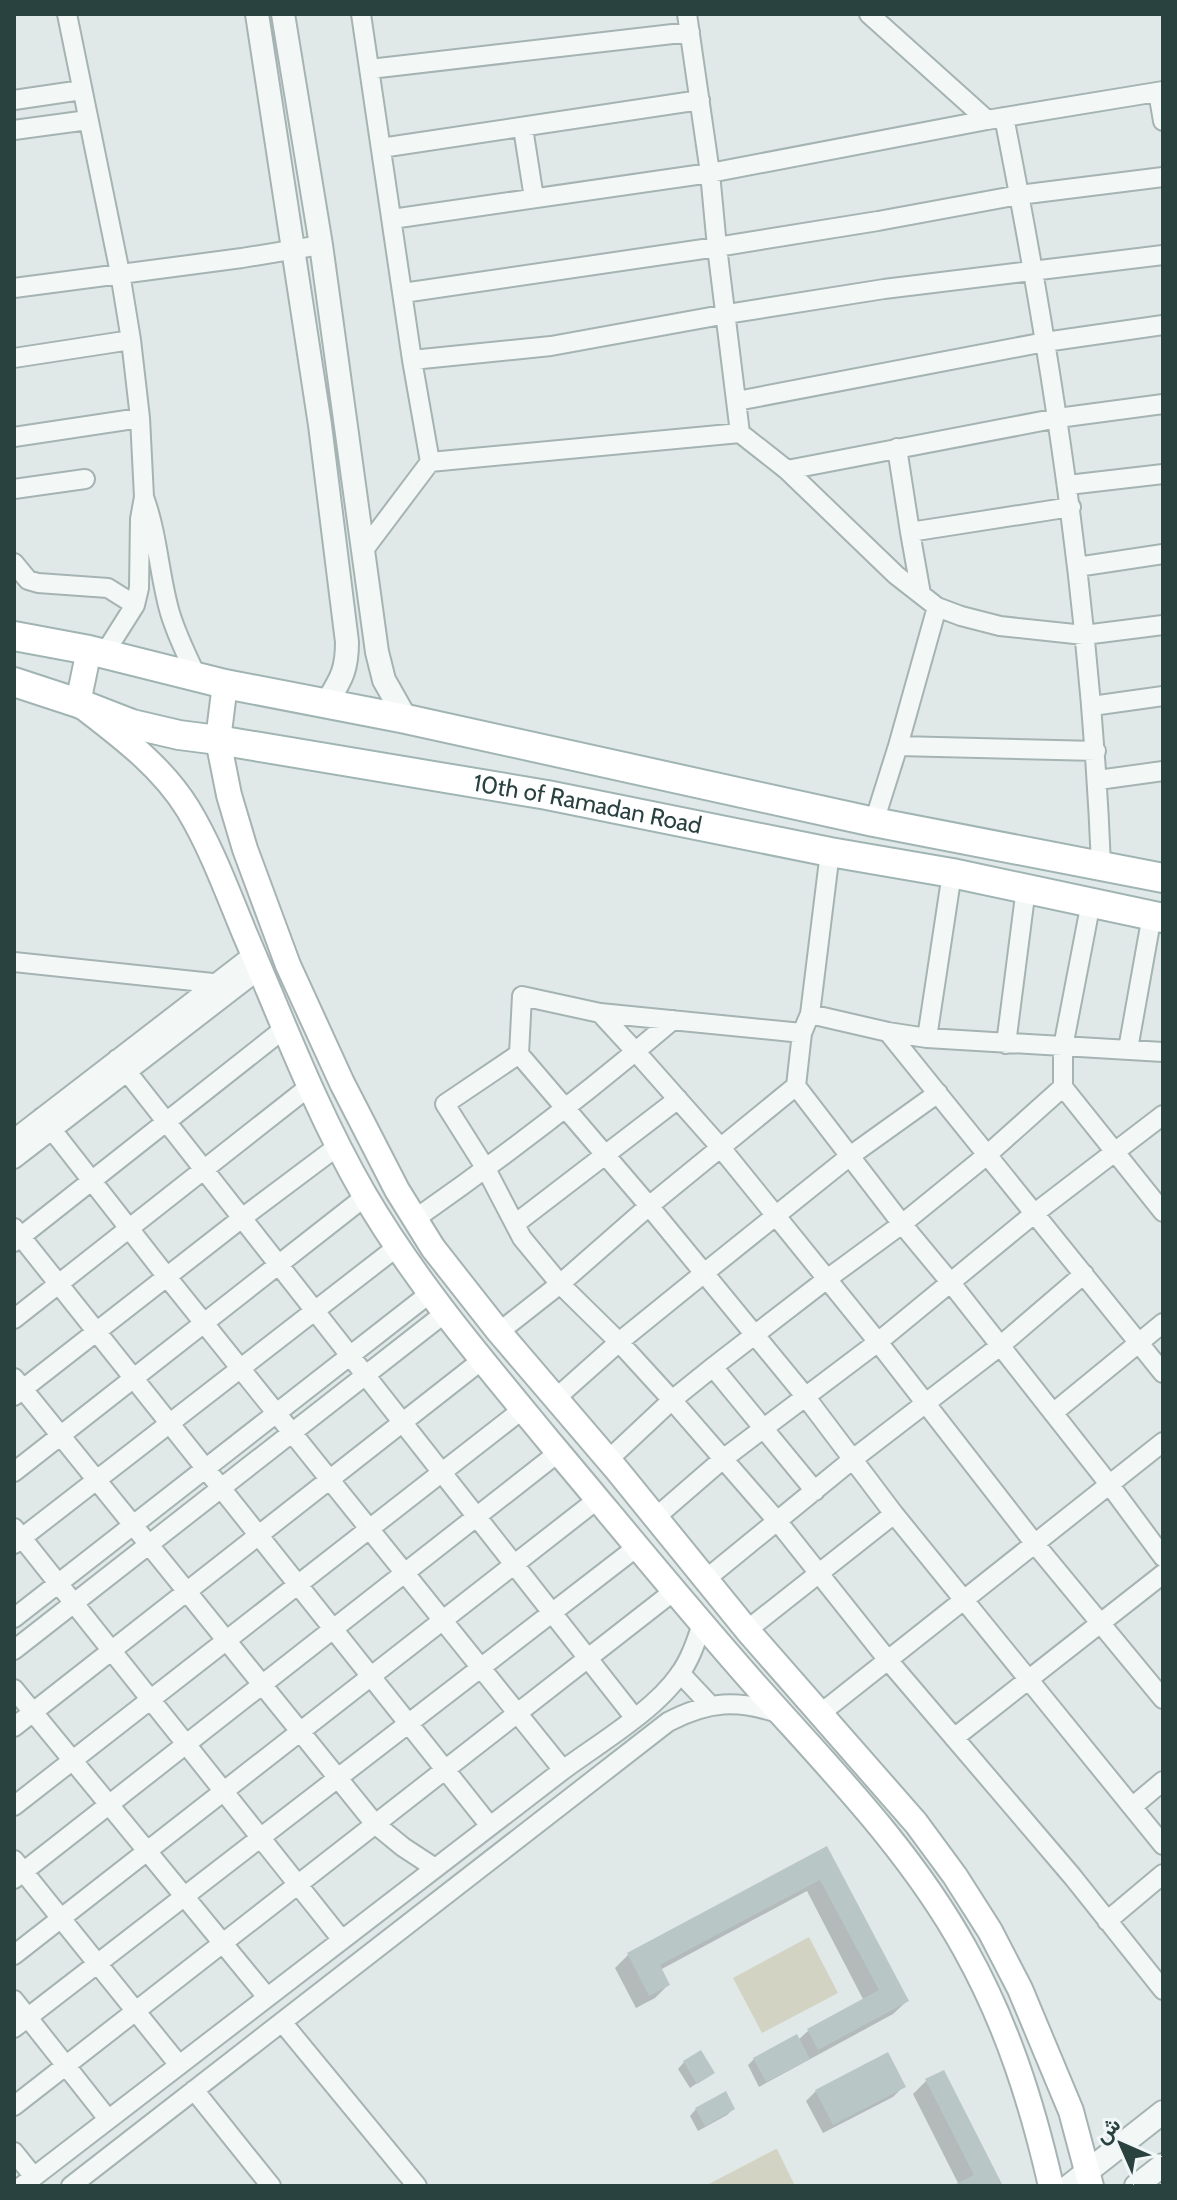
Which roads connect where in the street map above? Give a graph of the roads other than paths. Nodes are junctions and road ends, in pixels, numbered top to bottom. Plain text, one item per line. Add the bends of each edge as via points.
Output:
1 (67, 14) edge
2 (257, 14) edge
3 (283, 14) edge
4 (361, 14) edge
5 (869, 14) edge
6 (689, 23) edge
7 (370, 69) junction
8 (82, 90) junction
9 (1161, 92) edge
10 (14, 100) edge
11 (700, 100) junction
12 (995, 119) junction
13 (88, 120) junction
14 (1163, 121) edge
15 (523, 128) junction
16 (14, 130) edge
17 (381, 148) junction
18 (710, 173) junction
19 (1163, 177) edge
20 (1019, 195) junction
21 (534, 198) junction
22 (392, 219) junction
23 (321, 245) junction
24 (717, 247) junction
25 (293, 250) junction
26 (1163, 255) edge
27 (120, 273) junction
28 (1032, 273) junction
29 (14, 288) edge
30 (403, 293) junction
31 (727, 314) junction
32 (1163, 325) edge
33 (131, 340) junction
34 (1045, 342) junction
35 (14, 358) edge
36 (412, 360) junction
37 (737, 401) junction
38 (1163, 404) edge
39 (140, 418) junction
40 (1058, 418) junction
41 (740, 433) junction
42 (14, 437) edge
43 (897, 448) junction
44 (430, 462) junction
45 (787, 470) junction
46 (1163, 474) edge
47 (85, 479) dead end
48 (1068, 485) junction
49 (14, 489) edge
50 (144, 497) junction
51 (1071, 507) junction
52 (910, 532) junction
53 (363, 551) junction
54 (1163, 554) edge
55 (14, 563) edge
56 (1077, 567) junction
57 (921, 594) junction
58 (135, 605) junction
59 (937, 607) junction
60 (1163, 625) edge
61 (1084, 635) junction
62 (14, 636) edge
63 (97, 652) junction
64 (197, 677) junction
65 (14, 682) edge
66 (225, 684) junction
67 (1163, 696) edge
68 (78, 703) junction
69 (326, 704) junction
70 (1092, 706) junction
71 (406, 719) junction
72 (218, 740) junction
73 (898, 746) junction
74 (1096, 751) junction
75 (1163, 771) edge
76 (1098, 780) junction
77 (874, 822) junction
78 (830, 852) junction
79 (1101, 865) junction
80 (952, 873) junction
81 (1163, 878) edge
82 (1026, 888) junction
83 (1091, 902) junction
84 (1157, 917) edge
85 (14, 962) edge
86 (257, 962) junction
87 (215, 984) junction
88 (237, 986) junction
89 (600, 1013) junction
90 (810, 1014) junction
91 (673, 1020) junction
92 (285, 1028) junction
93 (888, 1032) junction
94 (802, 1033) junction
95 (927, 1038) junction
96 (1006, 1044) junction
97 (1063, 1047) junction
98 (1128, 1049) junction
99 (636, 1052) junction
100 (1163, 1052) edge
101 (519, 1054) junction
102 (122, 1066) junction
103 (310, 1086) junction
104 (796, 1086) junction
105 (1063, 1087) junction
106 (938, 1093) junction
107 (678, 1099) junction
108 (565, 1107) junction
109 (1163, 1115) edge
110 (166, 1122) junction
111 (47, 1123) junction
112 (14, 1139) edge
113 (338, 1146) junction
114 (721, 1148) junction
115 (1115, 1150) junction
116 (605, 1154) junction
117 (987, 1155) junction
118 (850, 1156) junction
119 (14, 1159) edge
120 (203, 1169) junction
121 (486, 1169) junction
122 (92, 1180) junction
123 (366, 1196) junction
124 (649, 1206) junction
125 (1163, 1212) edge
126 (1035, 1213) junction
127 (775, 1215) junction
128 (242, 1218) junction
129 (415, 1219) junction
130 (515, 1224) junction
131 (902, 1224) junction
132 (129, 1228) junction
133 (16, 1236) edge
134 (397, 1247) junction
135 (279, 1265) junction
136 (703, 1274) junction
137 (1084, 1274) junction
138 (167, 1277) junction
139 (827, 1279) junction
140 (951, 1283) junction
141 (58, 1284) junction
142 (560, 1284) junction
143 (429, 1294) junction
144 (313, 1310) junction
145 (445, 1313) junction
146 (14, 1319) edge
147 (205, 1323) junction
148 (1163, 1323) edge
149 (97, 1332) junction
150 (499, 1332) junction
151 (754, 1336) junction
152 (619, 1342) junction
153 (878, 1342) junction
154 (1138, 1343) junction
155 (1000, 1346) junction
156 (350, 1356) junction
157 (482, 1360) junction
158 (240, 1367) junction
159 (713, 1367) junction
160 (1163, 1373) edge
161 (365, 1376) junction
162 (134, 1379) junction
163 (17, 1388) edge
164 (805, 1396) junction
165 (555, 1399) junction
166 (672, 1400) junction
167 (927, 1404) junction
168 (523, 1409) junction
169 (277, 1413) junction
170 (1053, 1413) junction
171 (169, 1423) junction
172 (402, 1423) junction
173 (764, 1427) junction
174 (292, 1432) junction
175 (60, 1436) junction
176 (1163, 1442) edge
177 (559, 1452) junction
178 (723, 1459) junction
179 (853, 1459) junction
180 (608, 1460) junction
181 (205, 1469) junction
182 (14, 1472) edge
183 (441, 1473) junction
184 (330, 1479) junction
185 (96, 1480) junction
186 (1109, 1484) junction
187 (221, 1488) junction
188 (815, 1491) junction
189 (598, 1499) junction
190 (894, 1514) junction
191 (656, 1517) junction
192 (476, 1518) junction
193 (778, 1522) junction
194 (133, 1525) junction
195 (370, 1529) junction
196 (258, 1535) junction
197 (17, 1536) edge
198 (1035, 1544) junction
199 (149, 1545) junction
200 (637, 1547) junction
201 (1163, 1557) edge
202 (513, 1565) junction
203 (405, 1573) junction
204 (820, 1574) junction
205 (1163, 1574) edge
206 (706, 1579) junction
207 (58, 1583) junction
208 (298, 1585) junction
209 (674, 1591) junction
210 (187, 1592) junction
211 (965, 1599) junction
212 (74, 1603) junction
213 (551, 1613) junction
214 (14, 1618) edge
215 (443, 1620) junction
216 (1101, 1622) junction
217 (702, 1624) junction
218 (333, 1630) junction
219 (747, 1630) junction
220 (226, 1641) junction
221 (14, 1650) edge
222 (112, 1651) junction
223 (586, 1659) junction
224 (887, 1659) junction
225 (481, 1668) junction
226 (680, 1673) junction
227 (371, 1677) junction
228 (1029, 1679) junction
229 (262, 1685) junction
230 (14, 1689) edge
231 (1163, 1699) edge
232 (151, 1700) junction
233 (710, 1705) junction
234 (33, 1713) junction
235 (517, 1713) junction
236 (821, 1713) junction
237 (783, 1715) junction
238 (634, 1717) junction
239 (408, 1723) junction
240 (14, 1727) edge
241 (300, 1732) junction
242 (954, 1738) junction
243 (186, 1744) junction
244 (72, 1761) junction
245 (444, 1770) junction
246 (563, 1770) junction
247 (337, 1778) junction
248 (1163, 1781) edge
249 (224, 1792) junction
250 (109, 1805) junction
251 (14, 1806) edge
252 (1132, 1807) junction
253 (375, 1824) junction
254 (490, 1826) junction
255 (260, 1837) junction
256 (1163, 1845) edge
257 (147, 1851) junction
258 (435, 1868) junction
259 (17, 1870) edge
260 (1163, 1874) edge
261 (298, 1885) junction
262 (184, 1896) junction
263 (61, 1919) junction
264 (1107, 1921) junction
265 (342, 1940) junction
266 (223, 1943) junction
267 (14, 1955) edge
268 (97, 1963) junction
269 (1162, 1986) edge
270 (267, 1997) junction
271 (14, 2000) edge
272 (136, 2011) junction
273 (21, 2022) edge
274 (282, 2022) junction
275 (66, 2065) junction
276 (179, 2065) junction
277 (194, 2090) junction
278 (14, 2106) edge
279 (1163, 2112) edge
280 (108, 2119) junction
281 (14, 2152) edge
282 (1163, 2165) edge
283 (1090, 2179) edge
284 (28, 2181) edge
285 (71, 2186) edge
286 (271, 2186) edge
287 (417, 2186) edge
288 (1051, 2186) edge
289 (1069, 2186) edge
290 (1136, 2186) edge

1 - 8 street
2 - 25 street
3 - 23 street
4 - 7 street
5 - 12 street
6 - 7 street
6 - 11 street
7 - 17 street
8 - 10 street
8 - 13 street
9 - 12 street
9 - 14 street
11 - 15 street
11 - 18 street
12 - 18 street
12 - 20 street
13 - 16 street
13 - 27 street
15 - 17 street
15 - 21 street
17 - 22 street
18 - 21 street
18 - 24 street
19 - 20 street
20 - 24 street
20 - 28 street
21 - 22 street
22 - 30 street
23 - 25 street
23 - 53 street
24 - 30 street
24 - 31 street
25 - 27 street
25 - 69 street via 347,642 347,664
26 - 28 street
27 - 29 street
27 - 33 street
28 - 31 street
28 - 34 street
30 - 36 street
31 - 36 street via 551,346
31 - 37 street
32 - 34 street
33 - 35 street
33 - 39 street
34 - 37 street
34 - 40 street
36 - 44 street
37 - 41 street
38 - 40 street
39 - 42 street
39 - 50 street
40 - 43 street
40 - 48 street
41 - 44 street
41 - 45 street
43 - 45 street
43 - 52 street
44 - 53 street
45 - 57 street
46 - 48 street
47 - 49 street
48 - 51 street
50 - 58 street
50 - 64 street via 169,610
51 - 52 street
51 - 56 street
52 - 57 street
53 - 71 street via 384,680
54 - 56 street
55 - 58 street via 28,580 108,588
56 - 61 street
57 - 59 street
58 - 63 street
59 - 61 street via 1000,626
59 - 73 street
60 - 61 street
61 - 70 street
62 - 63 main road, 10th of Ramadan Road
63 - 64 main road, 10th of Ramadan Road
63 - 68 main road
64 - 66 main road, 10th of Ramadan Road
65 - 68 main road, 10th of Ramadan Road
66 - 69 main road, 10th of Ramadan Road
66 - 72 main road
67 - 70 street
68 - 72 main road, 10th of Ramadan Road via 132,724
68 - 86 main road via 159,770 187,807
69 - 71 main road, 10th of Ramadan Road
70 - 74 street
71 - 77 main road, 10th of Ramadan Road
72 - 78 main road, 10th of Ramadan Road via 547,795
72 - 129 main road via 245,849 288,965 342,1083
73 - 74 street
73 - 77 street
74 - 76 street
75 - 76 street
76 - 79 street
77 - 79 main road, 10th of Ramadan Road
78 - 80 main road, 10th of Ramadan Road
78 - 90 street
79 - 81 main road, 10th of Ramadan Road
80 - 82 main road, 10th of Ramadan Road
80 - 95 street
82 - 83 main road, 10th of Ramadan Road
82 - 96 street
83 - 84 main road, 10th of Ramadan Road
83 - 97 street
84 - 98 street
85 - 87 street
86 - 87 street
86 - 88 street
86 - 92 main road
87 - 88 street
87 - 102 street
88 - 102 street
89 - 91 street
89 - 99 street
89 - 101 street via 522,996
90 - 93 street
90 - 94 street
91 - 94 street
91 - 99 street
92 - 103 main road
92 - 110 street
93 - 95 street
93 - 106 street
94 - 104 street
95 - 96 street
96 - 97 street
97 - 98 street
97 - 105 street
98 - 100 street
99 - 107 street
99 - 108 street
101 - 108 street
101 - 121 street via 445,1104
102 - 110 street
102 - 111 street
103 - 113 main road
103 - 120 street
104 - 114 street
104 - 118 street
105 - 115 street
105 - 117 street
106 - 117 street
106 - 118 street
107 - 114 street
107 - 116 street
108 - 116 street
108 - 121 street
109 - 115 street
110 - 120 street
110 - 122 street
111 - 112 street
111 - 119 street
111 - 122 street
113 - 123 main road
113 - 128 street
114 - 124 street
114 - 127 street
115 - 125 street
115 - 126 street
116 - 124 street
116 - 130 street
117 - 126 street
117 - 131 street
118 - 127 street
118 - 131 street
120 - 128 street
120 - 132 street
121 - 129 street
121 - 130 street
122 - 132 street
122 - 133 street
123 - 134 main road
123 - 135 street
124 - 136 street
124 - 142 street
126 - 137 street
126 - 140 street
127 - 136 street
127 - 139 street
128 - 135 street
128 - 138 street
129 - 150 main road
130 - 142 street
131 - 139 street
131 - 140 street
132 - 138 street
132 - 141 street
133 - 141 street
134 - 143 main road
134 - 144 street
135 - 144 street
135 - 147 street
136 - 151 street
136 - 152 street
137 - 154 street
137 - 155 street
138 - 147 street
138 - 149 street
139 - 151 street
139 - 153 street
140 - 153 street
140 - 155 street
141 - 146 street
141 - 149 street
142 - 150 street
142 - 152 street
143 - 145 main road
143 - 156 street
144 - 156 street
144 - 158 street
145 - 157 main road
145 - 161 street
147 - 158 street
147 - 162 street
148 - 154 street
149 - 162 street
149 - 163 street
150 - 165 main road
151 - 159 street
151 - 164 street
152 - 165 street
152 - 166 street
153 - 164 street
153 - 167 street
154 - 160 street
154 - 170 street
155 - 167 street
155 - 170 street
156 - 161 street
156 - 169 street
157 - 168 main road
157 - 172 street
158 - 169 street
158 - 171 street
159 - 166 street
159 - 173 street
161 - 172 street
161 - 174 street
162 - 171 street
162 - 175 street
163 - 175 street
164 - 173 street
164 - 179 street
165 - 180 main road
166 - 178 street
166 - 180 street
167 - 179 street
167 - 198 street
168 - 177 main road
168 - 183 street
169 - 174 street
169 - 181 street
170 - 186 street
171 - 181 street
171 - 185 street
172 - 183 street
172 - 184 street
173 - 178 street
173 - 188 street
174 - 184 street
174 - 187 street
175 - 182 street
175 - 185 street
176 - 186 street
177 - 189 main road
177 - 192 street
178 - 191 street
178 - 193 street
179 - 188 street
179 - 190 street
180 - 191 main road
181 - 187 street
181 - 194 street
183 - 192 street
183 - 195 street
184 - 195 street
184 - 196 street
185 - 194 street
185 - 197 street
186 - 198 street
186 - 201 street
187 - 196 street
187 - 199 street
188 - 193 street
189 - 200 main road
189 - 202 street
190 - 204 street
190 - 211 street
191 - 206 main road
192 - 202 street
192 - 203 street
193 - 204 street
193 - 206 street
194 - 199 street
194 - 207 street
195 - 203 street
195 - 208 street
196 - 208 street
196 - 210 street
197 - 207 street
198 - 211 street
198 - 216 street
199 - 210 street
199 - 212 street
200 - 209 main road
200 - 213 street
202 - 213 street
202 - 215 street
203 - 215 street
203 - 218 street
204 - 219 street
204 - 224 street
205 - 216 street
206 - 219 main road
207 - 212 street
207 - 214 street
208 - 218 street
208 - 220 street
209 - 217 main road
209 - 223 street
210 - 220 street
210 - 222 street
211 - 224 street
211 - 228 street
212 - 221 street
212 - 222 street
213 - 223 street
213 - 225 street
215 - 225 street
215 - 227 street
216 - 228 street
216 - 231 street
217 - 226 street
217 - 237 main road
218 - 227 street
218 - 229 street
219 - 236 main road
220 - 229 street
220 - 232 street
222 - 232 street
222 - 234 street
223 - 235 street
223 - 238 street
224 - 236 street
224 - 242 street
225 - 235 street
225 - 239 street
226 - 233 street
226 - 238 street
227 - 239 street
227 - 241 street
228 - 242 street
228 - 252 street
229 - 241 street
229 - 243 street
230 - 234 street
232 - 243 street
232 - 244 street
233 - 237 street via 735,1703
233 - 274 street via 668,1722
234 - 240 street
234 - 244 street
235 - 245 street
235 - 246 street
236 - 283 main road via 916,1823 990,1931 1071,2111
237 - 288 main road via 883,1830 964,1947 1019,2066
238 - 246 street
239 - 245 street
239 - 247 street
241 - 247 street
241 - 249 street
242 - 264 street
243 - 249 street
243 - 250 street
244 - 250 street
244 - 251 street
245 - 253 street
245 - 254 street
246 - 254 street
247 - 253 street
247 - 255 street
248 - 252 street
249 - 255 street
249 - 257 street
250 - 257 street
250 - 259 street
252 - 256 street
253 - 258 street
253 - 261 street
254 - 258 street
255 - 261 street
255 - 262 street
257 - 262 street
257 - 263 street
258 - 265 street
259 - 263 street
260 - 264 street
261 - 265 street
261 - 266 street
262 - 266 street
262 - 268 street
263 - 267 street
263 - 268 street
264 - 269 street
265 - 270 street
266 - 270 street
266 - 272 street
268 - 272 street
268 - 273 street
270 - 276 street
271 - 273 street
272 - 275 street
272 - 276 street
273 - 275 street
274 - 277 street
274 - 287 street
275 - 278 street
275 - 280 street
276 - 280 street
277 - 285 street
277 - 286 street
279 - 283 street
280 - 284 street
281 - 284 street
282 - 290 street
283 - 289 street

